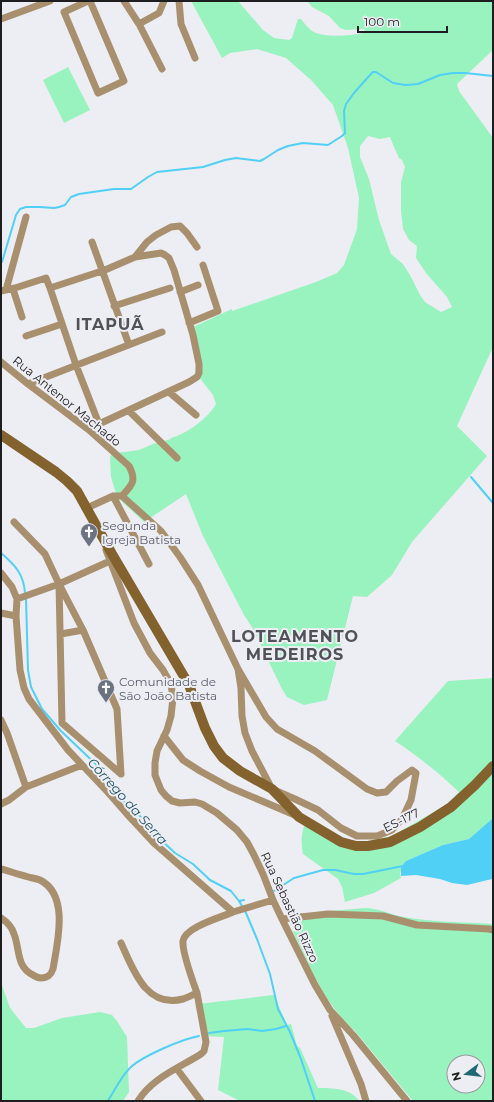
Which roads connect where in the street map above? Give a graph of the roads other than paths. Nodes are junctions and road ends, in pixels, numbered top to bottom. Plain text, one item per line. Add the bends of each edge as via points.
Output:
1 (50, 1) edge
2 (89, 1) edge
3 (124, 1) edge
4 (164, 1) edge
5 (179, 1) edge
6 (1, 19) edge
7 (138, 24) junction
8 (194, 58) dead end
9 (162, 69) dead end
10 (26, 217) dead end
11 (92, 242) dead end
12 (197, 247) dead end
13 (135, 258) junction
14 (203, 265) dead end
15 (102, 271) junction
16 (198, 285) dead end
17 (50, 288) junction
18 (170, 288) dead end
19 (7, 290) edge
20 (180, 292) junction
21 (114, 306) junction
22 (22, 317) dead end
23 (189, 323) junction
24 (62, 324) junction
25 (162, 332) dead end
26 (26, 336) dead end
27 (128, 345) junction
28 (1, 362) edge
29 (76, 365) junction
30 (28, 384) junction
31 (169, 392) junction
32 (129, 411) junction
33 (196, 415) dead end
34 (99, 424) junction
35 (89, 430) junction
36 (1, 436) edge
37 (177, 458) dead end
38 (113, 496) junction
39 (122, 496) junction
40 (87, 508) junction
41 (14, 522) dead end
42 (111, 558) junction
43 (149, 564) dead end
44 (1, 573) edge
45 (59, 584) junction
46 (17, 599) junction
47 (1, 613) edge
48 (16, 616) junction
49 (83, 630) junction
50 (61, 634) junction
51 (238, 669) junction
52 (1, 720) edge
53 (164, 736) junction
54 (82, 765) junction
55 (493, 766) edge
56 (26, 787) junction
57 (272, 789) junction
58 (1, 804) edge
59 (299, 817) junction
60 (1, 869) edge
61 (273, 900) junction
62 (237, 911) junction
63 (1, 918) edge
64 (282, 919) junction
65 (493, 930) edge
66 (121, 943) dead end
67 (197, 993) junction
68 (330, 1010) junction
69 (177, 1069) junction
70 (138, 1101) edge
71 (201, 1101) edge
72 (366, 1101) edge
73 (407, 1101) edge

1 - 6 street
2 - 2 street via 124,81 98,93 64,12
3 - 7 street
4 - 7 street via 158,14
5 - 8 street via 181,24
7 - 9 street
10 - 19 street
11 - 15 street
12 - 13 street via 180,226 171,227 147,242
13 - 15 street
13 - 20 street via 161,253 169,258
14 - 23 street via 218,311
15 - 17 street
15 - 21 street
16 - 20 street
17 - 19 street via 46,278
17 - 24 street
18 - 21 street
19 - 22 street
20 - 23 street
21 - 27 street
23 - 31 street via 199,373 197,377
24 - 26 street
24 - 29 street
25 - 27 street
27 - 29 street
28 - 30 street, Rua Antenor Machado
29 - 30 street
29 - 34 street
30 - 35 street, Rua Antenor Machado
31 - 32 street
31 - 33 street
32 - 34 street
32 - 37 street
34 - 35 street
35 - 39 street, Rua Antenor Machado via 129,466 133,473 132,484
36 - 40 main road, ES-177 via 67,481 77,491
38 - 39 street
38 - 40 street
38 - 43 street
39 - 51 street via 161,531 180,557 198,586
40 - 42 main road, ES-177
41 - 45 street via 45,554
42 - 45 street
42 - 53 street, Rua Sebastião Rizzo via 134,623 170,684 173,698 171,716
42 - 57 main road, ES-177 via 189,685 214,746 223,758 240,771
44 - 46 street via 12,587
45 - 46 street
45 - 49 street
45 - 50 street
46 - 48 street
47 - 48 street
48 - 54 street via 24,688 29,699
49 - 50 street
49 - 50 street via 117,709 121,774 62,723
51 - 57 street via 245,733
51 - 57 street via 266,717 278,729 316,751 367,789 377,793 386,792 412,770 416,773 411,800 402,819 392,830 376,836 357,836 341,828 318,810
52 - 56 street
53 - 59 street via 183,760 200,771 229,787
53 - 61 street, Rua Sebastião Rizzo via 155,763 155,775 161,790 172,801 202,804 237,830 254,855
54 - 56 street
54 - 62 street via 154,843
55 - 59 main road, ES-177 / ES-177 via 451,807 390,842 368,846 341,842
56 - 58 street
57 - 59 main road, ES-177 / ES-177
60 - 63 street via 39,880 54,894 59,910 59,925 53,969 48,977 37,977 27,972 20,962 14,934
61 - 62 street
61 - 64 street, Rua Sebastião Rizzo
62 - 67 street via 202,924 185,936 183,942 188,967
64 - 65 street via 328,914 383,916 417,925
64 - 68 street, Rua Sebastião Rizzo
66 - 67 street via 136,976 156,997 173,1001
67 - 69 street via 206,1047 202,1054
68 - 72 street
68 - 73 street, Rua Sebastião Rizzo
69 - 70 street via 151,1085
69 - 71 street

